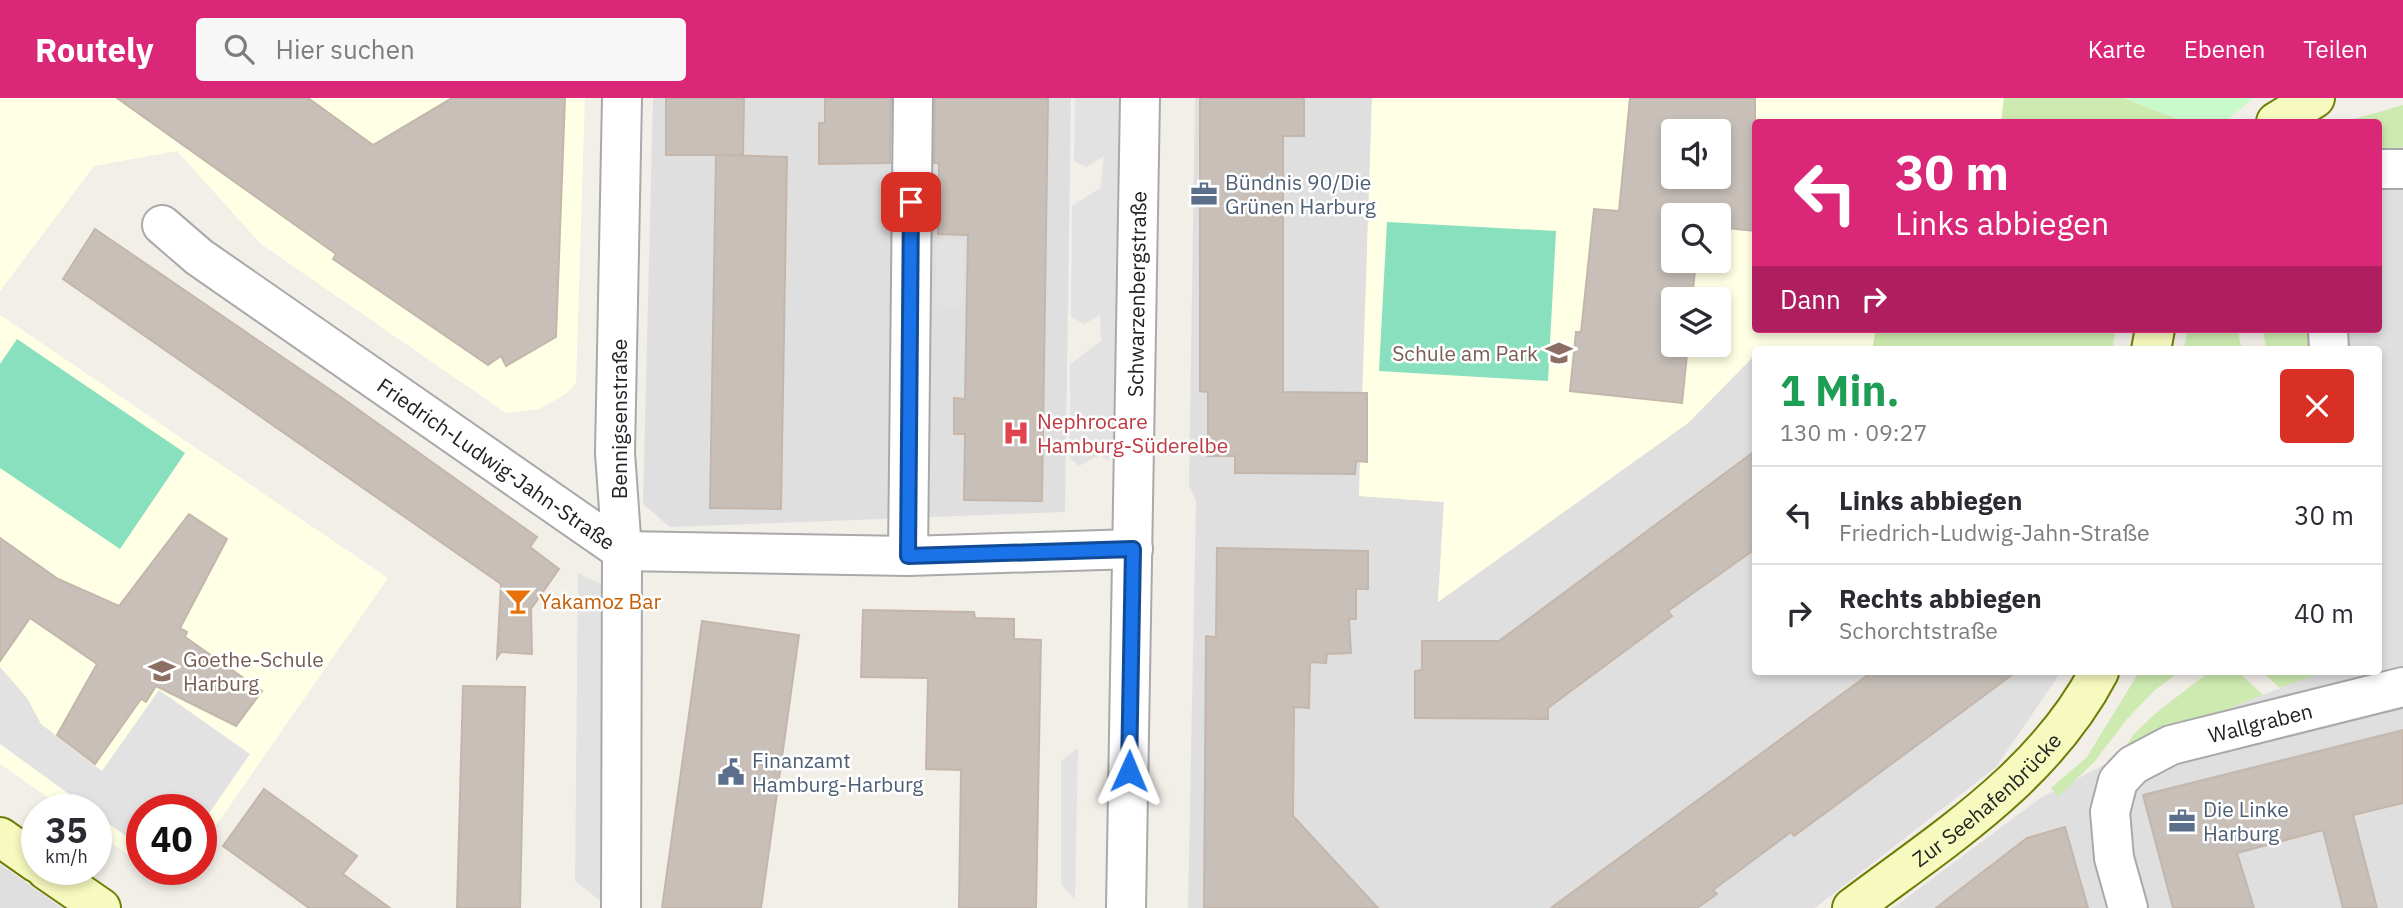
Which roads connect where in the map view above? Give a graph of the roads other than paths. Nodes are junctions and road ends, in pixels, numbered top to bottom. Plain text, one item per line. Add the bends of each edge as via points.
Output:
1 (622, 98) edge
2 (913, 98) edge
3 (1140, 98) edge
4 (2315, 98) edge
5 (2281, 119) edge
6 (2382, 169) edge
7 (2403, 169) edge
8 (162, 225) dead end
9 (1133, 549) junction
10 (622, 551) junction
11 (908, 556) junction
12 (2097, 675) edge
13 (2339, 687) edge
14 (2403, 687) edge
15 (0, 837) edge
16 (21, 852) edge
17 (68, 885) edge
18 (101, 908) edge
19 (621, 908) edge
20 (1126, 908) edge
21 (1852, 908) edge
22 (2128, 908) edge

1 - 10 street, Bennigsenstraße via 615,453
2 - 11 street
3 - 9 street, Schwarzenbergstraße
4 - 5 main road
6 - 7 street
8 - 10 street, Friedrich-Ludwig-Jahn-Straße via 198,257
9 - 11 street, Friedrich-Ludwig-Jahn-Straße
9 - 20 street, Schwarzenbergstraße
10 - 11 street, Friedrich-Ludwig-Jahn-Straße
10 - 19 street, Bennigsenstraße
12 - 21 main road, Zur Seehafenbrücke via 2077,709 2027,771
13 - 14 street, Wallgraben
13 - 22 street, Wallgraben via 2171,745 2142,758 2123,774 2110,811 2114,858
15 - 16 main road
17 - 18 main road

